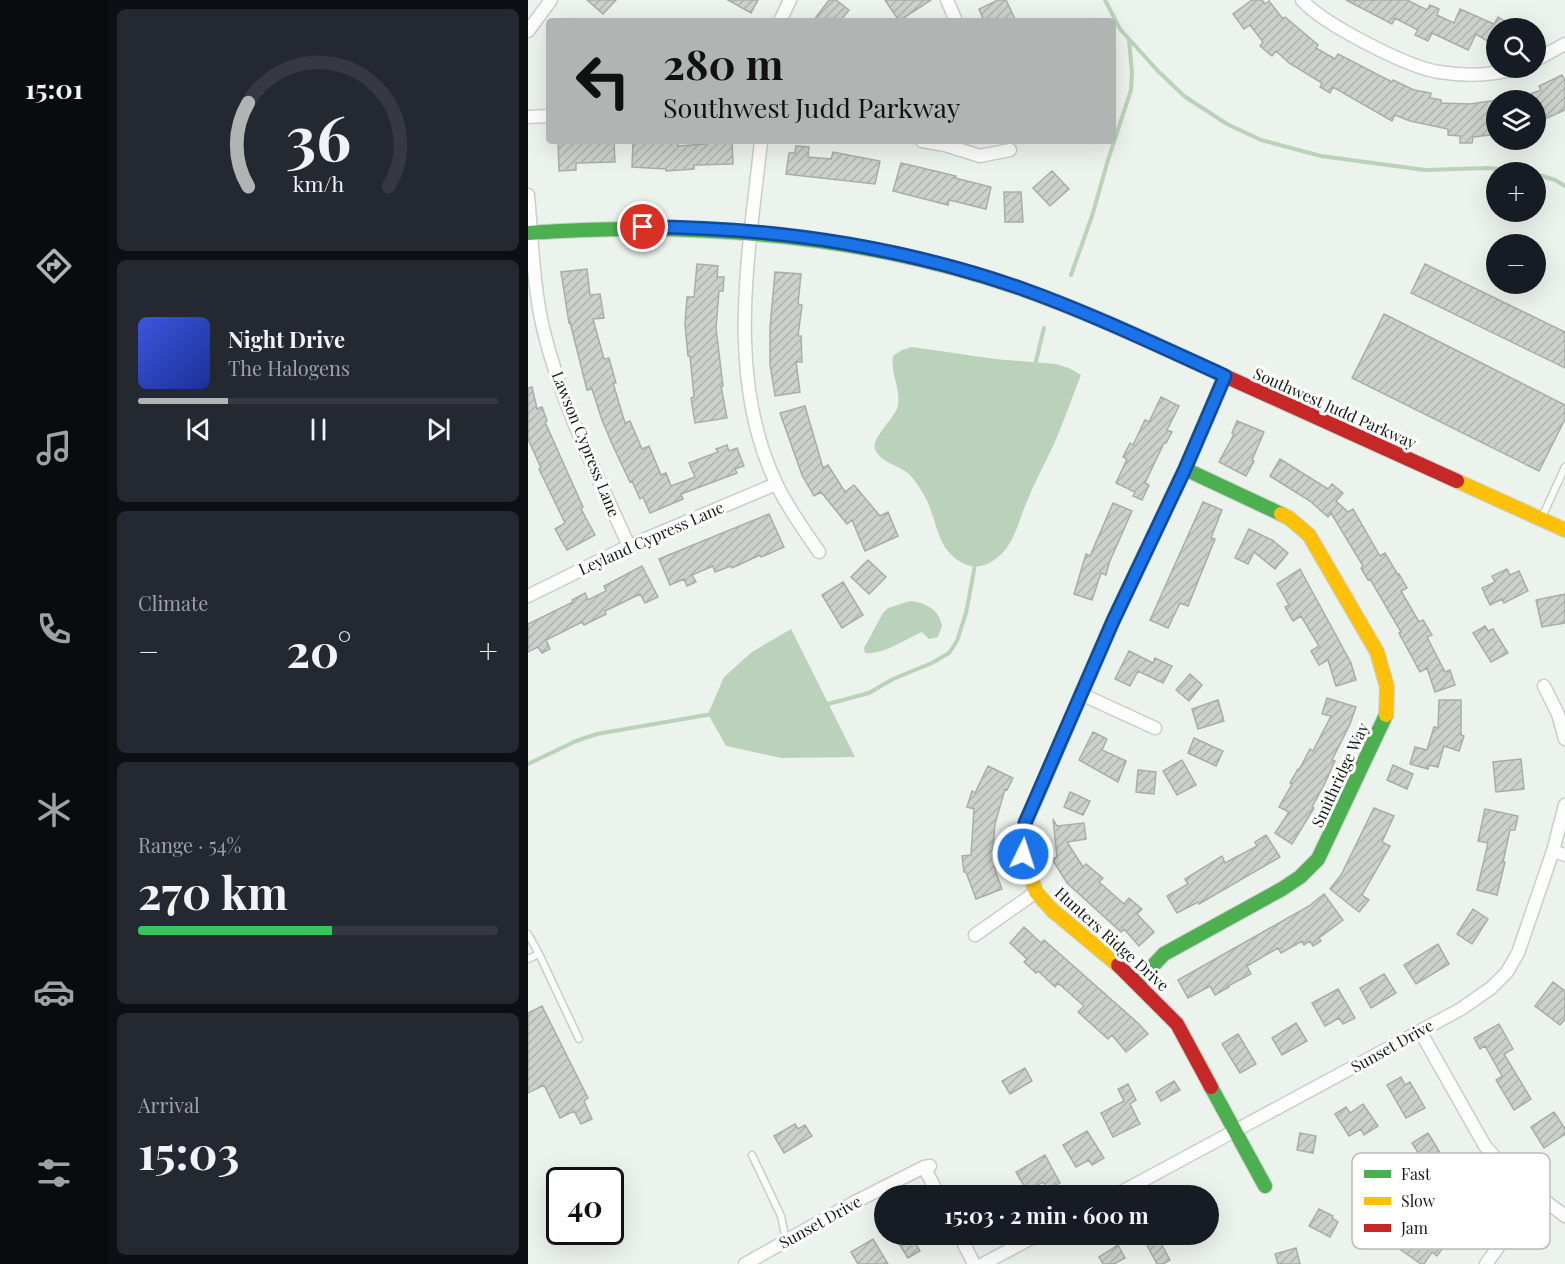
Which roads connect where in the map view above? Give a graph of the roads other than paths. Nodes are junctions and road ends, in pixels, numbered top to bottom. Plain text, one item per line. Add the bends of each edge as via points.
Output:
1 (551, 0) edge
2 (790, 0) edge
3 (947, 0) edge
4 (1302, 0) edge
5 (781, 18) edge
6 (955, 18) edge
7 (528, 31) edge
8 (1565, 44) edge
9 (1546, 54) edge
10 (1486, 74) edge
11 (546, 116) edge
12 (528, 117) edge
13 (761, 144) edge
14 (949, 144) edge
15 (1010, 150) dead end
16 (528, 195) edge
17 (751, 231) junction
18 (529, 233) edge
19 (1225, 376) junction
20 (1565, 467) edge
21 (1185, 469) junction
22 (776, 484) junction
23 (1541, 519) junction
24 (1565, 530) edge
25 (629, 546) junction
26 (819, 552) dead end
27 (528, 596) edge
28 (1544, 686) dead end
29 (1082, 694) junction
30 (1155, 728) dead end
31 (1565, 739) edge
32 (1565, 805) edge
33 (1559, 853) edge
34 (1036, 892) junction
35 (528, 934) edge
36 (975, 935) dead end
37 (539, 954) junction
38 (528, 959) edge
39 (1137, 983) junction
40 (1420, 1031) junction
41 (579, 1040) dead end
42 (1235, 1132) junction
43 (1491, 1153) edge
44 (752, 1155) dead end
45 (889, 1185) edge
46 (935, 1185) edge
47 (1135, 1185) edge
48 (1264, 1186) dead end
49 (874, 1192) edge
50 (1550, 1205) edge
51 (1565, 1216) edge
52 (786, 1241) junction
53 (964, 1245) edge
54 (1018, 1245) edge
55 (1496, 1249) edge
56 (745, 1264) edge
57 (974, 1264) edge
58 (983, 1264) edge
59 (1485, 1264) edge

1 - 7 street
2 - 5 street
3 - 6 street
4 - 10 street via 1311,11 1342,30 1404,60 1437,72
8 - 9 street
11 - 12 street
13 - 17 street
14 - 15 street via 980,156
16 - 18 street, Lawson Cypress Lane
17 - 18 main road, Southwest Judd Parkway via 643,227
17 - 19 main road, Southwest Judd Parkway via 854,245 970,272 1074,308
17 - 22 street via 744,338 746,371 758,437
18 - 25 street, Lawson Cypress Lane via 549,352 571,416
19 - 21 main road, Hunters Ridge Drive
19 - 23 main road, Southwest Judd Parkway
20 - 23 lane
21 - 29 main road, Hunters Ridge Drive
21 - 39 main road, Smithridge Way via 1289,518 1309,535 1377,652 1387,687 1386,716 1317,859 1282,890 1164,954
22 - 25 street, Leyland Cypress Lane
22 - 26 street
23 - 24 main road, Southwest Judd Parkway
25 - 27 street, Leyland Cypress Lane
28 - 31 street
29 - 30 street
29 - 34 main road, Hunters Ridge Drive via 1025,823 1023,854
32 - 33 street, Sunset Drive
33 - 40 street, Sunset Drive via 1507,972 1468,1004
34 - 36 street
34 - 39 main road, Hunters Ridge Drive
35 - 37 lane
37 - 38 lane
37 - 41 lane
39 - 42 main road, Hunters Ridge Drive via 1177,1024
40 - 42 street, Sunset Drive
40 - 43 street
42 - 47 street, Sunset Drive
42 - 48 main road, Hunters Ridge Drive
44 - 52 lane via 781,1216
45 - 46 street, Sunset Drive via 927,1166
49 - 52 street, Sunset Drive
50 - 51 street
52 - 56 street, Sunset Drive
53 - 57 street
54 - 58 street
55 - 59 street

